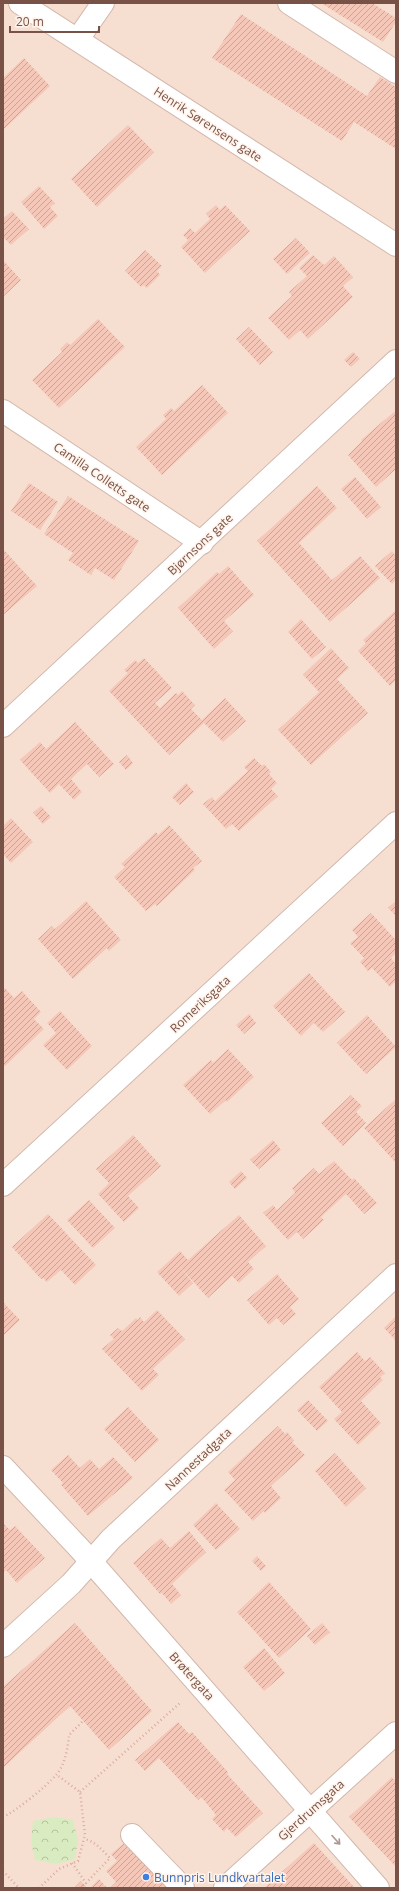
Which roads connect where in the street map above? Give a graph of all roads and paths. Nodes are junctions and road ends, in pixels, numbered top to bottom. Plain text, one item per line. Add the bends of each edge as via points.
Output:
1 (20, 3) edge
2 (103, 3) edge
3 (289, 3) edge
4 (78, 39) junction
5 (396, 72) edge
6 (396, 245) edge
7 (396, 360) edge
8 (3, 411) edge
9 (202, 542) junction
10 (3, 726) edge
11 (396, 823) edge
12 (3, 1185) edge
13 (396, 1275) edge
14 (3, 1467) edge
15 (91, 1562) junction
16 (3, 1646) edge
17 (200, 1686) junction
18 (83, 1721) dead end
19 (396, 1733) edge
20 (57, 1775) junction
21 (80, 1792) junction
22 (310, 1811) junction
23 (3, 1817) edge
24 (132, 1835) dead end
25 (84, 1839) junction
26 (72, 1863) junction
27 (3, 1871) edge
28 (86, 1883) junction
29 (18, 1888) edge
30 (39, 1888) edge
31 (80, 1888) edge
32 (183, 1888) edge
33 (225, 1888) edge
34 (378, 1888) edge

1 - 4 street, Henrik Sørensens gate
2 - 4 street
3 - 5 street
4 - 6 street, Henrik Sørensens gate
7 - 9 street, Bjørnsons gate
8 - 9 street, Camilla Colletts gate
9 - 10 street, Bjørnsons gate
11 - 12 street, Romeriksgata
13 - 15 street, Nannestadgata via 111,1540
14 - 15 street, Brøtergata
15 - 16 street, Nannestadgata via 71,1584
15 - 17 street, Brøtergata
17 - 21 path
17 - 22 street, Brøtergata
18 - 20 path via 69,1735 67,1751
19 - 22 street, Gjerdrumsgata
20 - 21 path
20 - 23 path via 12,1813
21 - 25 path
22 - 33 street, Gjerdrumsgata
22 -> 34 street, Brøtergata
24 - 32 street
25 - 26 path via 78,1861
25 - 28 path via 90,1840 110,1858
26 - 28 path
26 - 30 path via 59,1869
27 - 29 path
28 - 31 path

